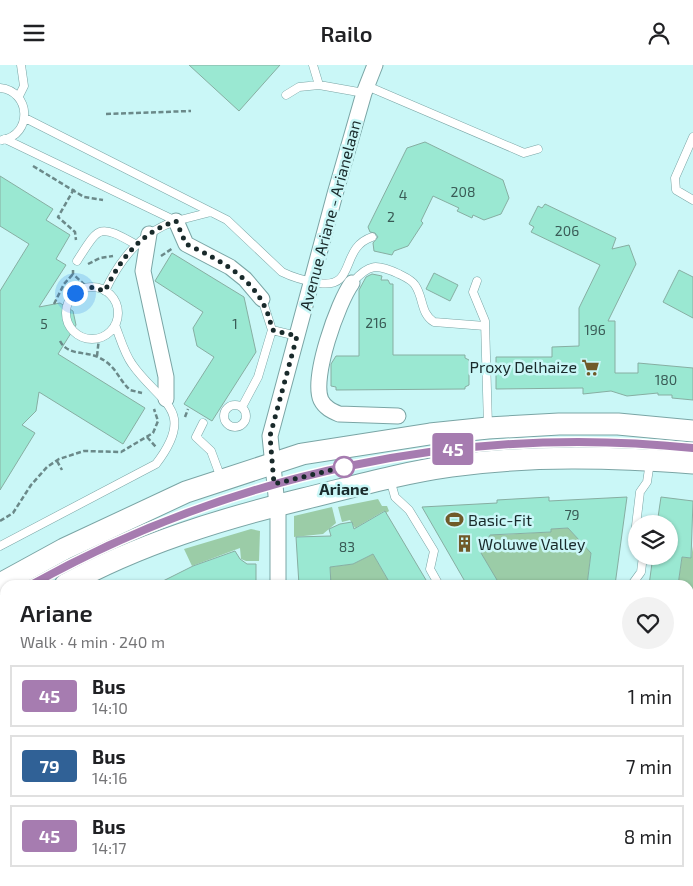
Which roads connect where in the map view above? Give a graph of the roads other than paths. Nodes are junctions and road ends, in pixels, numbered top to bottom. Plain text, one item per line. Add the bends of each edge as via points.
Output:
1 (21, 65) edge
2 (313, 65) edge
3 (375, 65) edge
4 (319, 85) junction
5 (0, 88) edge
6 (365, 90) junction
7 (286, 95) dead end
8 (18, 96) junction
9 (25, 118) junction
10 (693, 137) edge
11 (2, 139) edge
12 (538, 149) dead end
13 (693, 200) edge
14 (211, 212) junction
15 (176, 221) junction
16 (150, 234) junction
17 (372, 237) dead end
18 (135, 244) junction
19 (75, 264) road end
20 (477, 281) dead end
21 (311, 282) junction
22 (352, 283) joint
23 (105, 291) junction
24 (262, 299) joint
25 (115, 325) junction
26 (485, 326) junction
27 (272, 330) junction
28 (297, 336) junction
29 (159, 402) junction
30 (242, 407) dead end
31 (398, 416) dead end
32 (203, 423) dead end
33 (488, 428) junction
34 (693, 431) edge
35 (693, 448) edge
36 (650, 460) junction
37 (272, 463) junction
38 (693, 463) edge
39 (390, 477) junction
40 (222, 480) junction
41 (276, 495) junction
42 (637, 515) edge
43 (0, 546) edge
44 (642, 565) edge
45 (7, 580) edge
46 (41, 580) edge
47 (75, 580) edge
48 (278, 580) edge
49 (436, 580) edge
50 (635, 580) edge

1 - 8 lane via 24,86
2 - 4 lane
3 - 6 street, Avenue Ariane - Arianelaan
4 - 6 lane
4 - 7 lane via 299,87
5 - 8 lane via 13,91
6 - 12 lane via 524,153
6 - 21 street, Avenue Ariane - Arianelaan
8 - 9 lane via 23,103
9 - 11 lane via 18,131
9 - 14 lane
10 - 13 lane via 674,178 676,190
11 - 15 lane
14 - 15 lane
14 - 21 lane via 227,220 282,271 293,278
15 - 16 lane
15 - 24 street via 186,243 230,267
16 - 18 lane
16 - 29 street via 143,271 166,377
17 - 21 lane via 364,239 355,248 339,282 330,285
18 - 19 lane via 108,230 100,231 93,236
18 - 23 lane
20 - 26 lane via 473,292 484,315
21 - 28 street, Avenue Ariane - Arianelaan
22 - 26 lane via 369,268 384,267 412,281 424,311 434,322
22 - 31 street via 340,303 324,354 321,401 339,414
23 - 25 lane via 115,302
23 - 25 lane via 88,288 75,293 67,305 66,321 82,338 99,338
24 - 27 lane
25 - 29 lane via 131,364
26 - 33 lane
27 - 28 lane
27 - 30 lane via 258,377
28 - 37 street, Avenue Ariane - Arianelaan via 270,436
29 - 43 lane via 171,407 173,421 166,451 156,464
32 - 40 lane via 196,437 211,451
33 - 34 main road via 618,424
33 - 37 main road via 375,442 302,454
35 - 41 lane via 580,442 484,446 376,460
36 - 38 main road
36 - 39 main road via 527,459 451,466
36 - 42 lane
37 - 40 main road
37 - 41 street, Avenue Ariane - Arianelaan
39 - 41 main road
39 - 49 lane via 395,497 409,510 434,551 430,569
40 - 45 main road via 186,492 64,549
41 - 46 lane via 180,515
41 - 47 main road via 254,510 145,547
41 - 48 street, Avenue Ariane - Arianelaan
44 - 50 lane

